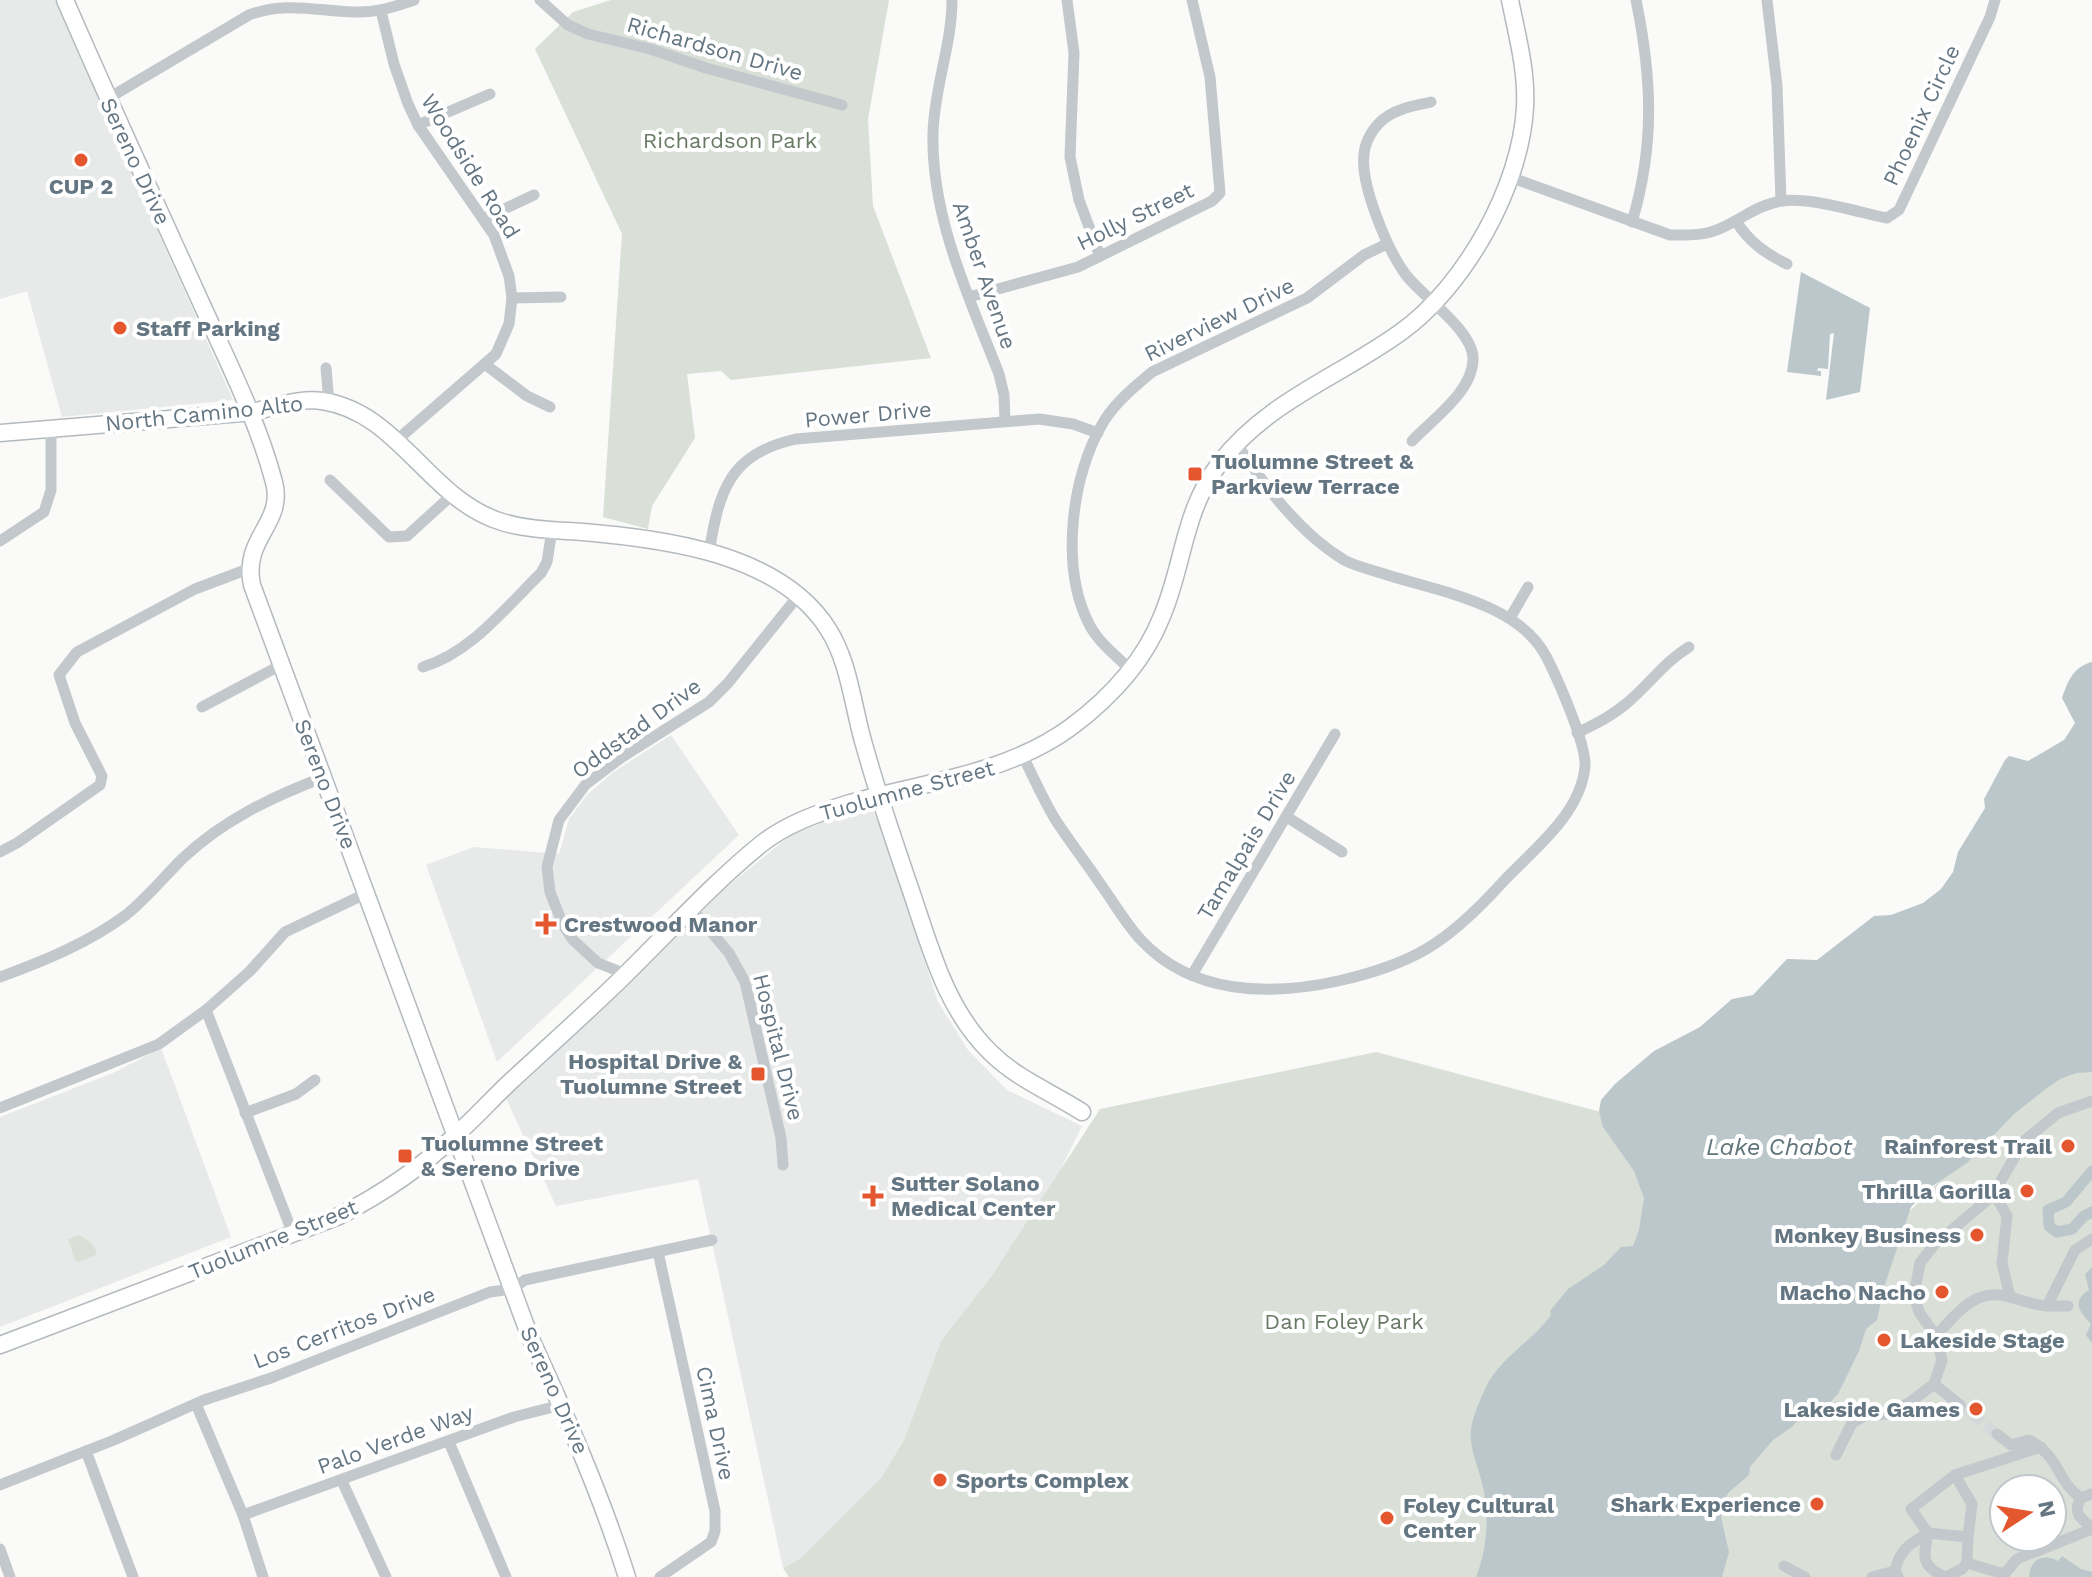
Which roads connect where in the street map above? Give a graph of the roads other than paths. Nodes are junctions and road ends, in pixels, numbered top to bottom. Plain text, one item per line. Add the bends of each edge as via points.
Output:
1 (65, 0) edge
2 (414, 0) edge
3 (540, 0) edge
4 (952, 0) edge
5 (1067, 0) edge
6 (1192, 0) edge
7 (1510, 0) edge
8 (1636, 0) edge
9 (1767, 0) edge
10 (1995, 0) edge
11 (265, 4) edge
12 (381, 11) junction
13 (490, 94) dead end
14 (107, 99) junction
15 (1431, 102) dead end
16 (842, 105) dead end
17 (418, 125) junction
18 (1510, 177) junction
19 (534, 195) dead end
20 (1781, 201) junction
21 (483, 219) junction
22 (1736, 221) junction
23 (1632, 222) junction
24 (1387, 244) junction
25 (1100, 256) junction
26 (1787, 264) dead end
27 (561, 297) dead end
28 (969, 297) junction
29 (512, 298) junction
30 (1432, 304) junction
31 (486, 365) junction
32 (326, 368) dead end
33 (329, 403) junction
34 (550, 407) dead end
35 (249, 412) junction
36 (1005, 421) junction
37 (51, 429) junction
38 (0, 433) edge
39 (1098, 433) junction
40 (397, 440) junction
41 (1412, 441) dead end
42 (1236, 443) junction
43 (330, 480) dead end
44 (452, 495) junction
45 (552, 530) junction
46 (0, 541) edge
47 (709, 553) junction
48 (248, 569) junction
49 (1528, 587) dead end
50 (798, 596) junction
51 (1510, 618) junction
52 (1689, 647) dead end
53 (281, 665) junction
54 (423, 667) dead end
55 (1131, 670) junction
56 (202, 707) dead end
57 (1577, 733) junction
58 (1335, 734) dead end
59 (1023, 756) junction
60 (324, 777) junction
61 (877, 796) junction
62 (1287, 817) junction
63 (0, 852) edge
64 (1342, 852) dead end
65 (367, 893) junction
66 (691, 908) junction
67 (626, 974) junction
68 (1192, 975) junction
69 (0, 977) edge
70 (206, 1010) junction
71 (315, 1080) dead end
72 (2092, 1101) edge
73 (0, 1108) edge
74 (1082, 1112) dead end
75 (245, 1113) junction
76 (456, 1136) junction
77 (783, 1165) dead end
78 (1994, 1193) junction
79 (293, 1234) junction
80 (2092, 1239) edge
81 (712, 1240) dead end
82 (658, 1252) junction
83 (512, 1289) junction
84 (2010, 1297) junction
85 (2047, 1306) junction
86 (2068, 1306) dead end
87 (1936, 1336) junction
88 (0, 1345) edge
89 (1934, 1384) junction
90 (196, 1404) junction
91 (561, 1405) junction
92 (1960, 1405) tunnel mouth
93 (1997, 1434) tunnel mouth
94 (449, 1442) junction
95 (2041, 1447) junction
96 (86, 1451) junction
97 (1836, 1455) dead end
98 (1955, 1475) junction
99 (342, 1481) junction
100 (0, 1485) edge
101 (2086, 1496) edge
102 (243, 1515) junction
103 (2092, 1528) edge
104 (1928, 1533) junction
105 (1968, 1537) junction
106 (0, 1549) edge
107 (1967, 1563) junction
108 (1784, 1566) dead end
109 (1897, 1574) edge
110 (2003, 1576) edge
111 (10, 1577) edge
112 (133, 1577) edge
113 (263, 1577) edge
114 (386, 1577) edge
115 (506, 1577) edge
116 (627, 1577) edge
117 (660, 1577) edge
118 (1805, 1577) edge
119 (1872, 1577) edge
120 (1946, 1577) edge

1 - 14 street, Sereno Drive
2 - 12 street
3 - 16 street, Richardson Drive via 568,25 588,34
4 - 28 street, Amber Avenue via 933,131 934,179
5 - 25 street via 1074,53 1070,157
6 - 25 street, Holly Street via 1210,77 1220,193
7 - 18 street, Tuolumne Street via 1525,106
8 - 23 street via 1650,86 1645,175
9 - 20 street via 1777,86
10 - 20 street, Phoenix Circle via 1893,217
11 - 12 street
11 - 14 street
12 - 17 street, Woodside Road
13 - 17 street
14 - 35 street, Sereno Drive
15 - 24 street via 1385,117 1367,140 1364,168
17 - 21 street, Woodside Road
18 - 23 street, Phoenix Circle
18 - 30 street, Tuolumne Street via 1479,243
19 - 21 street
20 - 22 street, Phoenix Circle
21 - 29 street, Woodside Road via 503,254
22 - 23 street, Phoenix Circle via 1688,236
22 - 26 street via 1762,250
24 - 30 street
24 - 39 street, Riverview Drive via 1307,298 1152,372 1116,406
25 - 28 street, Holly Street via 1061,273
27 - 29 street
28 - 36 street, Amber Avenue via 999,374
29 - 31 street, Woodside Road via 504,340
30 - 41 street via 1461,328 1474,356 1471,375
30 - 42 street, Tuolumne Street via 1403,332 1286,401
31 - 34 street
31 - 40 street, Woodside Road
32 - 33 street
33 - 35 street, North Camino Alto via 303,401
33 - 40 street, North Camino Alto via 373,422
35 - 37 street, North Camino Alto
35 - 48 street, Sereno Drive via 276,497
36 - 39 street, Power Drive via 1054,420
36 - 47 street, Power Drive via 776,444 748,458 723,490
37 - 38 street, North Camino Alto
37 - 46 street via 51,490 44,512
39 - 55 street, Riverview Drive via 1074,512 1074,577 1089,625
40 - 44 street, North Camino Alto
42 - 51 street via 1307,533 1347,562
42 - 55 street, Tuolumne Street via 1204,487 1186,529 1163,616
43 - 44 street via 389,537 407,536
44 - 45 street, North Camino Alto via 502,522
45 - 47 street, North Camino Alto via 641,537
45 - 54 street via 541,573 470,643
47 - 50 street, North Camino Alto via 762,572
48 - 53 street, Sereno Drive
48 - 63 street via 195,589 77,652 59,675 75,723 102,776 100,785
49 - 51 street
50 - 61 street, North Camino Alto via 828,629 844,663
50 - 67 street, Oddstad Drive via 709,702 586,784 559,820 547,867 563,925 598,963
51 - 57 street via 1547,657
52 - 57 street via 1672,657 1629,702
53 - 56 street
53 - 60 street, Sereno Drive
55 - 59 street, Tuolumne Street via 1070,728
57 - 68 street via 1585,763 1581,786 1560,822 1448,937 1395,965 1305,988 1263,991
58 - 62 street, Tamalpais Drive
59 - 61 street, Tuolumne Street
59 - 68 street via 1055,819 1134,931 1156,953
60 - 65 street, Sereno Drive
60 - 69 street via 237,817 192,851 124,916 68,950
61 - 66 street, Tuolumne Street via 787,827
61 - 74 street, North Camino Alto via 940,974 961,1017 1011,1070
62 - 64 street
62 - 68 street, Tamalpais Drive
65 - 70 street via 285,932
65 - 76 street, Sereno Drive
66 - 67 street, Tuolumne Street
66 - 77 street, Hospital Drive via 729,953 745,982
67 - 76 street, Tuolumne Street
70 - 73 street via 159,1044
70 - 75 street
71 - 75 street via 296,1094
72 - 78 street via 2058,1113 2024,1141
75 - 79 street
76 - 79 street, Tuolumne Street via 365,1203
76 - 83 street, Sereno Drive
78 - 84 street via 2007,1216 2002,1263
78 - 87 street via 1920,1263 1914,1295
79 - 88 street, Tuolumne Street
80 - 85 street via 2075,1250
81 - 82 street, Los Cerritos Drive
82 - 83 street, Los Cerritos Drive via 525,1280
82 - 117 street, Cima Drive via 715,1511 711,1542
83 - 90 street, Los Cerritos Drive via 490,1292
83 - 91 street, Sereno Drive
84 - 85 street
84 - 87 street via 1996,1294 1968,1301
85 - 86 street
87 - 89 street via 1942,1360
89 - 92 street
89 - 97 street via 1887,1414 1867,1415 1852,1423
90 - 96 street, Los Cerritos Drive
90 - 102 street
91 - 94 street, Palo Verde Way
91 - 116 street, Sereno Drive via 609,1518
93 - 95 street via 2011,1445 2029,1440
94 - 99 street, Palo Verde Way
94 - 115 street
95 - 98 street
95 - 101 street via 2068,1489
96 - 100 street, Los Cerritos Drive
96 - 112 street
98 - 104 street via 1911,1509
98 - 105 street via 1972,1504
99 - 102 street, Palo Verde Way
99 - 114 street
101 - 103 street via 2077,1511
102 - 113 street
103 - 110 street via 2017,1559
104 - 105 street
104 - 109 street via 1905,1547
104 - 120 street via 1923,1555 1931,1570
105 - 107 street
106 - 111 street
107 - 110 street
107 - 120 street
108 - 118 street
109 - 119 street

